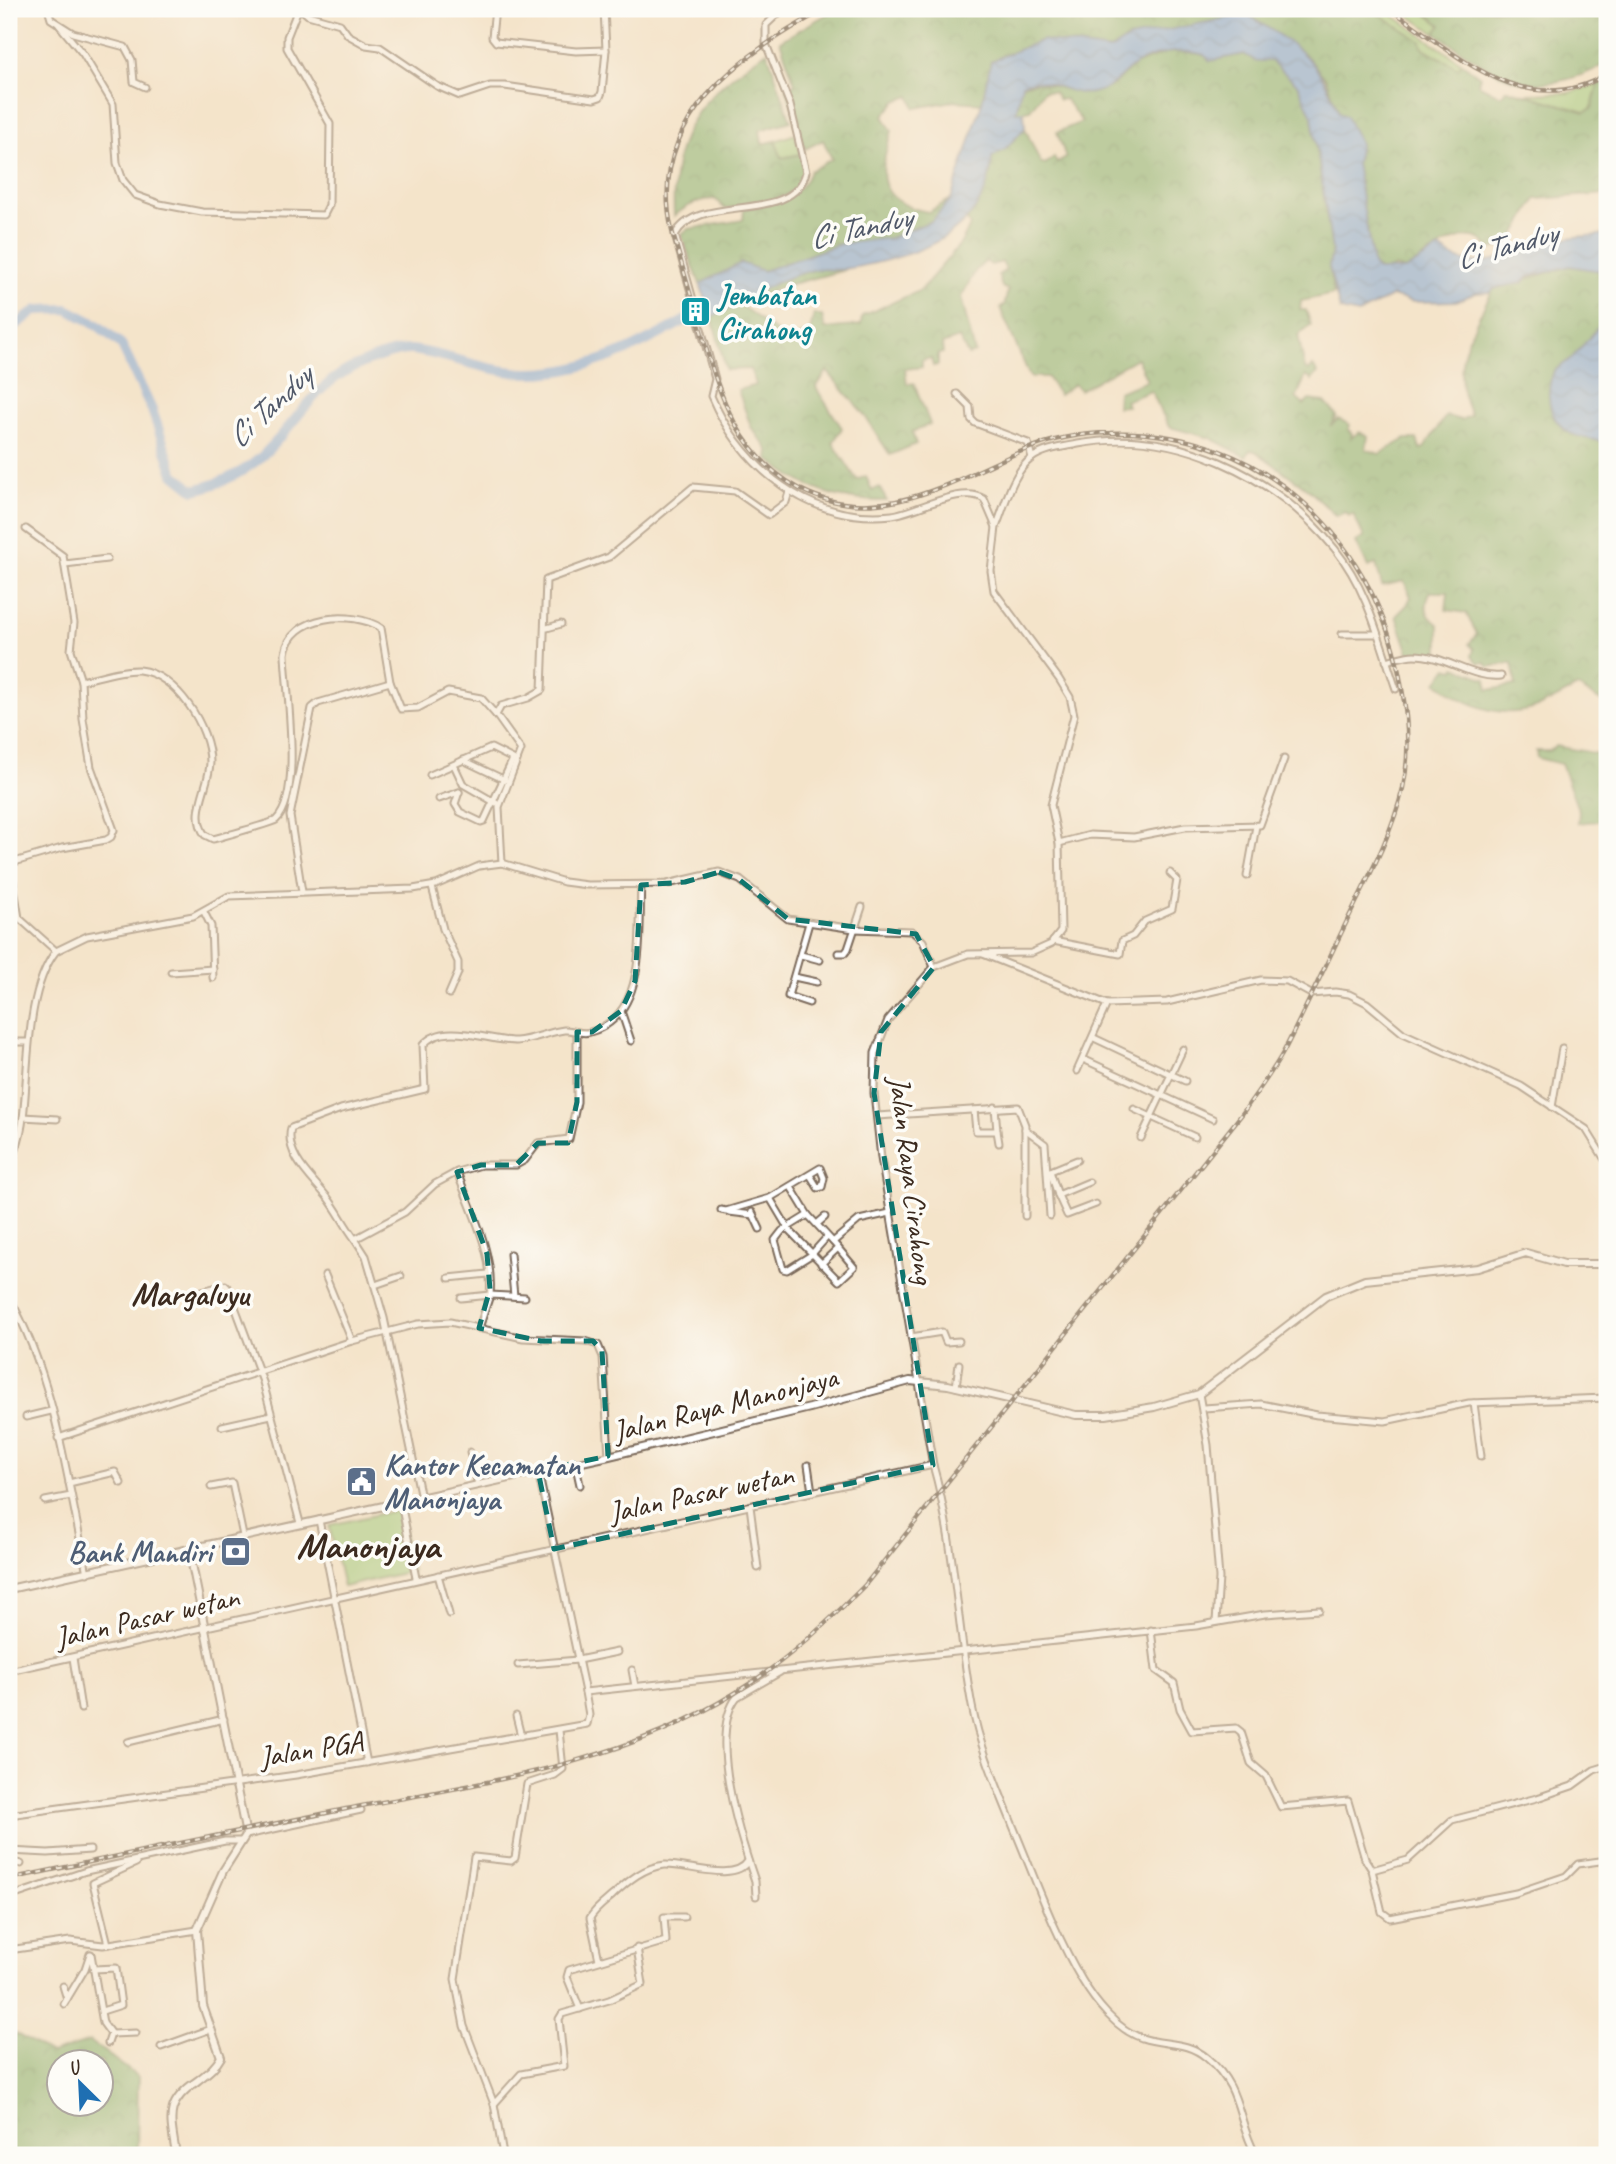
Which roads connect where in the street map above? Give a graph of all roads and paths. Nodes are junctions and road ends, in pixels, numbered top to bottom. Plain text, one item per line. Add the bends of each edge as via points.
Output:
1 (48, 9) edge
2 (299, 9) edge
3 (495, 9) edge
4 (604, 9) edge
5 (783, 9) edge
6 (59, 26) junction
7 (606, 50) junction
8 (145, 87) dead end
9 (957, 394) dead end
10 (1032, 458) junction
11 (789, 492) junction
12 (996, 527) junction
13 (26, 529) dead end
14 (107, 559) dead end
15 (65, 564) junction
16 (561, 624) dead end
17 (547, 628) junction
18 (1342, 634) dead end
19 (1377, 634) junction
20 (1386, 660) junction
21 (1501, 676) dead end
22 (81, 681) junction
23 (390, 682) junction
24 (1396, 689) dead end
25 (496, 715) junction
26 (1284, 759) dead end
27 (463, 760) junction
28 (454, 765) junction
29 (430, 775) dead end
30 (505, 780) junction
31 (468, 789) junction
32 (459, 792) junction
33 (447, 796) dead end
34 (497, 804) junction
35 (282, 810) junction
36 (290, 816) junction
37 (1256, 825) junction
38 (1059, 843) junction
39 (10, 861) edge
40 (502, 863) junction
41 (1170, 873) dead end
42 (1247, 876) dead end
43 (641, 885) junction
44 (432, 887) junction
45 (302, 892) junction
46 (12, 895) edge
47 (862, 907) dead end
48 (204, 912) junction
49 (809, 923) junction
50 (854, 929) junction
51 (1053, 941) junction
52 (56, 951) junction
53 (838, 953) dead end
54 (982, 953) junction
55 (801, 955) junction
56 (820, 960) dead end
57 (934, 967) junction
58 (213, 969) junction
59 (171, 972) dead end
60 (794, 976) junction
61 (213, 978) dead end
62 (817, 982) dead end
63 (450, 994) dead end
64 (809, 1003) dead end
65 (1107, 1004) junction
66 (621, 1011) junction
67 (577, 1032) junction
68 (1094, 1038) junction
69 (631, 1041) dead end
70 (9, 1042) edge
71 (29, 1042) junction
72 (1562, 1048) dead end
73 (1184, 1049) dead end
74 (1083, 1059) junction
75 (1077, 1071) dead end
76 (1171, 1075) junction
77 (1185, 1081) dead end
78 (1162, 1096) junction
79 (995, 1107) junction
80 (1552, 1107) junction
81 (1135, 1109) dead end
82 (974, 1110) junction
83 (877, 1116) junction
84 (23, 1117) junction
85 (1152, 1117) junction
86 (57, 1119) dead end
87 (1213, 1119) dead end
88 (1025, 1129) junction
89 (997, 1131) junction
90 (1195, 1137) dead end
91 (1141, 1138) dead end
92 (999, 1143) dead end
93 (1077, 1160) dead end
94 (1607, 1163) edge
95 (9, 1170) edge
96 (1049, 1171) junction
97 (457, 1172) junction
98 (810, 1175) dead end
99 (1089, 1182) dead end
100 (791, 1187) junction
101 (1058, 1195) junction
102 (770, 1199) junction
103 (1096, 1205) dead end
104 (750, 1206) junction
105 (890, 1213) junction
106 (753, 1215) junction
107 (808, 1215) junction
108 (1025, 1216) dead end
109 (1050, 1216) dead end
110 (825, 1217) dead end
111 (817, 1224) junction
112 (760, 1229) dead end
113 (789, 1230) junction
114 (355, 1240) junction
115 (830, 1240) junction
116 (838, 1248) junction
117 (510, 1254) dead end
118 (811, 1255) junction
119 (821, 1264) junction
120 (1607, 1264) edge
121 (488, 1274) junction
122 (325, 1275) dead end
123 (401, 1276) dead end
124 (449, 1278) dead end
125 (375, 1285) junction
126 (202, 1291) dead end
127 (490, 1295) junction
128 (513, 1296) junction
129 (9, 1297) edge
130 (461, 1297) dead end
131 (525, 1297) dead end
132 (19, 1315) junction
133 (9, 1317) edge
134 (479, 1328) junction
135 (385, 1332) junction
136 (911, 1337) junction
137 (352, 1341) junction
138 (959, 1341) dead end
139 (959, 1364) dead end
140 (260, 1371) junction
141 (918, 1380) junction
142 (956, 1387) junction
143 (1199, 1394) junction
144 (1607, 1398) edge
145 (1474, 1403) junction
146 (1203, 1408) junction
147 (51, 1410) junction
148 (271, 1415) junction
149 (26, 1417) dead end
150 (222, 1426) dead end
151 (58, 1438) junction
152 (470, 1451) dead end
153 (609, 1456) junction
154 (1481, 1456) dead end
155 (575, 1462) junction
156 (808, 1465) dead end
157 (933, 1465) junction
158 (538, 1471) junction
159 (69, 1483) junction
160 (121, 1483) dead end
161 (478, 1485) junction
162 (580, 1485) dead end
163 (211, 1487) dead end
164 (812, 1492) junction
165 (71, 1496) junction
166 (421, 1498) junction
167 (45, 1501) dead end
168 (401, 1503) junction
169 (750, 1506) junction
170 (319, 1520) junction
171 (300, 1524) junction
172 (243, 1536) junction
173 (189, 1549) junction
174 (554, 1549) junction
175 (758, 1568) dead end
176 (87, 1573) junction
177 (438, 1575) junction
178 (416, 1578) junction
179 (9, 1589) edge
180 (336, 1597) junction
181 (1319, 1610) dead end
182 (449, 1614) dead end
183 (1216, 1622) junction
184 (205, 1627) junction
185 (1151, 1630) junction
186 (964, 1650) junction
187 (617, 1652) dead end
188 (74, 1658) junction
189 (578, 1660) junction
190 (518, 1665) dead end
191 (632, 1670) dead end
192 (782, 1670) junction
193 (9, 1671) edge
194 (635, 1686) junction
195 (585, 1692) junction
196 (81, 1709) dead end
197 (516, 1716) dead end
198 (224, 1719) junction
199 (559, 1730) junction
200 (521, 1736) junction
201 (128, 1742) dead end
202 (367, 1763) junction
203 (1607, 1766) edge
204 (238, 1784) junction
205 (362, 1810) dead end
206 (9, 1815) edge
207 (243, 1838) junction
208 (90, 1850) dead end
209 (9, 1851) edge
210 (142, 1860) junction
211 (1607, 1860) edge
212 (9, 1861) edge
213 (748, 1861) junction
214 (21, 1864) dead end
215 (1371, 1870) junction
216 (755, 1896) dead end
217 (9, 1897) edge
218 (684, 1917) dead end
219 (197, 1930) junction
220 (108, 1944) junction
221 (95, 1945) junction
222 (637, 1948) junction
223 (9, 1950) edge
224 (90, 1954) junction
225 (599, 1960) junction
226 (94, 1969) junction
227 (62, 1986) dead end
228 (580, 2009) junction
229 (102, 2011) junction
230 (211, 2029) junction
231 (136, 2033) dead end
232 (111, 2034) junction
233 (108, 2043) dead end
234 (161, 2047) dead end
235 (494, 2104) junction
236 (176, 2155) edge
237 (503, 2155) edge
238 (1256, 2155) edge

1 - 6 street
2 - 6 street via 287,48 330,124 329,205 324,215 202,212 135,195 117,163 113,104
2 - 7 street via 341,24 348,35 380,47 460,96 505,86 599,99
3 - 7 street via 492,37 496,42
4 - 7 street
5 - 11 street via 766,25 765,39 793,117 806,172 803,181 793,193 766,203 698,216 679,228 674,240 715,379 711,396 735,440 760,469
6 - 8 street via 125,47 132,60 134,82
9 - 10 street via 978,425 1028,443
10 - 12 street via 1007,496
10 - 19 street via 1059,448 1117,439 1185,450 1247,473 1295,509 1336,550 1368,603
11 - 12 street via 823,508 874,516 974,494 984,499
11 - 17 street via 786,502 769,515 735,491 693,486 610,557 548,578
12 - 38 street via 991,571 994,592 1059,679 1073,708 1052,797
13 - 15 street via 60,553
14 - 15 street
15 - 22 street via 74,623 71,650
16 - 17 street
17 - 25 street via 542,690 501,706
18 - 19 street
19 - 20 street
20 - 21 street via 1415,655 1483,677
20 - 24 street
22 - 35 street via 145,671 182,695 208,737 210,766 200,803 205,835 217,838 268,825
22 - 39 street via 91,767 113,822 111,837
23 - 25 street via 404,710 448,692 481,698
23 - 35 street via 381,628 372,623 359,619 318,622 293,631 285,654 291,756
23 - 36 street via 312,708
25 - 34 street via 521,750
26 - 37 street via 1262,820
27 - 28 street
27 - 30 street
27 - 30 street via 498,749 513,760
28 - 29 street
28 - 31 street
30 - 34 street
31 - 32 street
31 - 34 street
32 - 33 street via 439,799
32 - 34 street via 458,810 481,822
34 - 40 street
35 - 36 street
36 - 45 street
37 - 38 street via 1185,827 1134,837 1090,835
37 - 42 street
38 - 51 street via 1061,926
39 - 46 street
40 - 43 street via 575,884
40 - 44 street via 464,871
41 - 51 street via 1177,880 1172,909 1145,921 1122,941 1120,954
43 - 49 street via 685,882 719,872 740,880 780,915
43 - 66 street via 635,981
44 - 45 street
44 - 63 street via 458,962
45 - 48 street via 229,896
46 - 52 street via 19,918
47 - 50 street
48 - 52 street via 87,936
48 - 58 street via 211,926
49 - 50 street
49 - 55 street
50 - 53 street via 846,951
50 - 57 street via 912,931 923,941
51 - 54 street, Jalan Raya Cirahong via 1031,953
52 - 71 street via 37,1000
54 - 57 street, Jalan Raya Cirahong
54 - 65 street
55 - 56 street
55 - 60 street
57 - 83 street, Jalan Raya Cirahong via 888,1020 877,1043
58 - 59 street
58 - 61 street
60 - 62 street
60 - 64 street via 788,998
65 - 68 street
65 - 80 street via 1167,1002 1261,980 1287,981 1311,994 1349,994 1403,1033 1510,1081
66 - 67 street via 592,1032
66 - 69 street
67 - 97 street via 577,1102 569,1139 538,1143 516,1165 481,1165
67 - 114 street via 517,1041 472,1034 429,1039 423,1045 425,1089 294,1125 289,1133 299,1162
68 - 74 street
68 - 76 street
70 - 71 street
71 - 84 street
72 - 80 street
73 - 76 street
74 - 75 street
74 - 78 street
76 - 77 street
76 - 78 street
78 - 85 street
78 - 87 street
79 - 82 street
79 - 88 street via 1018,1107
79 - 89 street
80 - 94 street via 1586,1129
81 - 85 street
82 - 83 street
82 - 89 street via 976,1131
83 - 105 street, Jalan Raya Cirahong
84 - 86 street
84 - 95 street
85 - 90 street
85 - 91 street
88 - 96 street via 1043,1141
88 - 108 street
89 - 92 street
93 - 96 street
96 - 101 street
96 - 109 street
97 - 114 street via 435,1184 405,1212
97 - 121 street via 487,1254
98 - 100 street
99 - 101 street
100 - 102 street
100 - 107 street
101 - 103 street via 1067,1215
102 - 104 street
102 - 113 street
104 - 106 street
104 - 106 street via 724,1211
105 - 115 street via 859,1220
105 - 136 street, Jalan Raya Cirahong
106 - 112 street
107 - 111 street
107 - 113 street
110 - 111 street
111 - 115 street
113 - 118 street
113 - 118 street via 775,1240 783,1269
114 - 125 street via 366,1256
115 - 116 street
115 - 118 street
116 - 119 street
116 - 119 street via 854,1267 849,1273 838,1281
117 - 128 street
118 - 119 street
120 - 143 main road via 1579,1266 1526,1253 1478,1268 1348,1285 1316,1303
121 - 124 street
121 - 127 street
122 - 137 street
123 - 125 street
125 - 135 street
126 - 140 street via 227,1286
127 - 128 street
127 - 130 street
127 - 134 street
128 - 131 street
129 - 132 street
132 - 133 street
132 - 147 street via 34,1346
134 - 135 street via 435,1322
134 - 153 street via 523,1338 585,1340 598,1345 603,1357
135 - 137 street
135 - 166 street
136 - 138 street via 942,1332 946,1342
136 - 141 street, Jalan Raya Cirahong
137 - 140 street
139 - 142 street
140 - 148 street
140 - 151 street
141 - 142 main road
141 - 153 main road, Jalan Raya Manonjaya
141 - 157 street, Jalan Raya Cirahong
142 - 143 main road via 1086,1416 1154,1407
143 - 146 street
144 - 145 street
145 - 146 street via 1385,1421 1261,1404
145 - 154 street
146 - 183 street via 1219,1578
147 - 149 street
147 - 151 street
148 - 150 street
148 - 171 street
151 - 159 street
152 - 161 street
153 - 155 main road, Jalan Raya Manonjaya
155 - 158 main road, Jalan Raya Manonjaya
155 - 162 street
156 - 164 street
157 - 164 street, Jalan Pasar wetan
157 - 186 street
158 - 161 main road, Jalan Raya Manonjaya
158 - 174 street
159 - 160 street via 115,1472
159 - 165 street
161 - 166 main road, Jalan Raya Manonjaya
163 - 172 street via 232,1483
164 - 169 street, Jalan Pasar wetan
165 - 167 street
165 - 176 street
166 - 168 main road, Jalan Raya Manonjaya
168 - 170 main road, Jalan Raya Manonjaya
168 - 178 street
169 - 174 street, Jalan Pasar wetan
169 - 175 street
170 - 171 main road, Jalan Raya Manonjaya
170 - 180 street
171 - 172 main road, Jalan Raya Manonjaya
172 - 173 main road, Jalan Raya Manonjaya
173 - 176 main road, Jalan Raya Manonjaya
173 - 184 main road
174 - 177 street, Jalan Pasar wetan
174 - 189 street
176 - 179 main road, Jalan Raya Manonjaya
177 - 178 street, Jalan Pasar wetan
177 - 182 street
178 - 180 street, Jalan Pasar wetan
180 - 184 street, Jalan Pasar wetan
180 - 202 street
181 - 183 street
183 - 185 street
184 - 188 street, Jalan Pasar wetan
184 - 198 main road
185 - 186 street
185 - 215 street via 1156,1670 1174,1683 1182,1716 1192,1731 1236,1727 1251,1763 1266,1776 1281,1807 1348,1801
186 - 192 street
186 - 238 street via 977,1728 993,1780 1047,1914 1082,1980 1102,2009 1134,2035 1184,2044 1207,2058 1237,2095
187 - 189 street
188 - 193 street, Jalan Pasar wetan
188 - 196 street
189 - 190 street
189 - 195 street
191 - 194 street
192 - 194 street
192 - 213 street via 737,1697 724,1739
194 - 195 street
195 - 199 street, Jalan PGA via 589,1721
197 - 200 street
198 - 201 street
198 - 204 main road
199 - 200 street, Jalan PGA
199 - 235 street via 563,1769 527,1784 517,1855 512,1861 478,1856 471,1862 455,1979 464,2026
200 - 202 street, Jalan PGA
202 - 204 street, Jalan PGA
203 - 215 street via 1572,1786 1452,1820 1408,1860
204 - 206 street, Jalan PGA
204 - 207 main road
205 - 207 street
207 - 210 street
207 - 219 main road
208 - 209 street
210 - 217 street via 86,1871
210 - 220 street via 93,1883
211 - 215 street via 1578,1864 1566,1877 1516,1893 1390,1918 1382,1912
212 - 214 street
213 - 216 street
213 - 225 street via 733,1871 664,1865 630,1880 590,1918
218 - 222 street via 664,1917 668,1939
219 - 220 street
219 - 230 main road via 199,1984
220 - 221 street
221 - 223 street via 62,1941
221 - 224 street
222 - 225 street
222 - 228 street via 643,1984
224 - 226 street
224 - 227 street via 65,2002
225 - 228 street via 567,1972
226 - 229 street
226 - 229 street via 116,1968 121,2005
228 - 235 street via 560,2017 564,2066 521,2074
229 - 232 street
230 - 234 street
230 - 236 main road via 220,2050 217,2065 184,2090 170,2112
231 - 232 street
232 - 233 street
235 - 237 street

